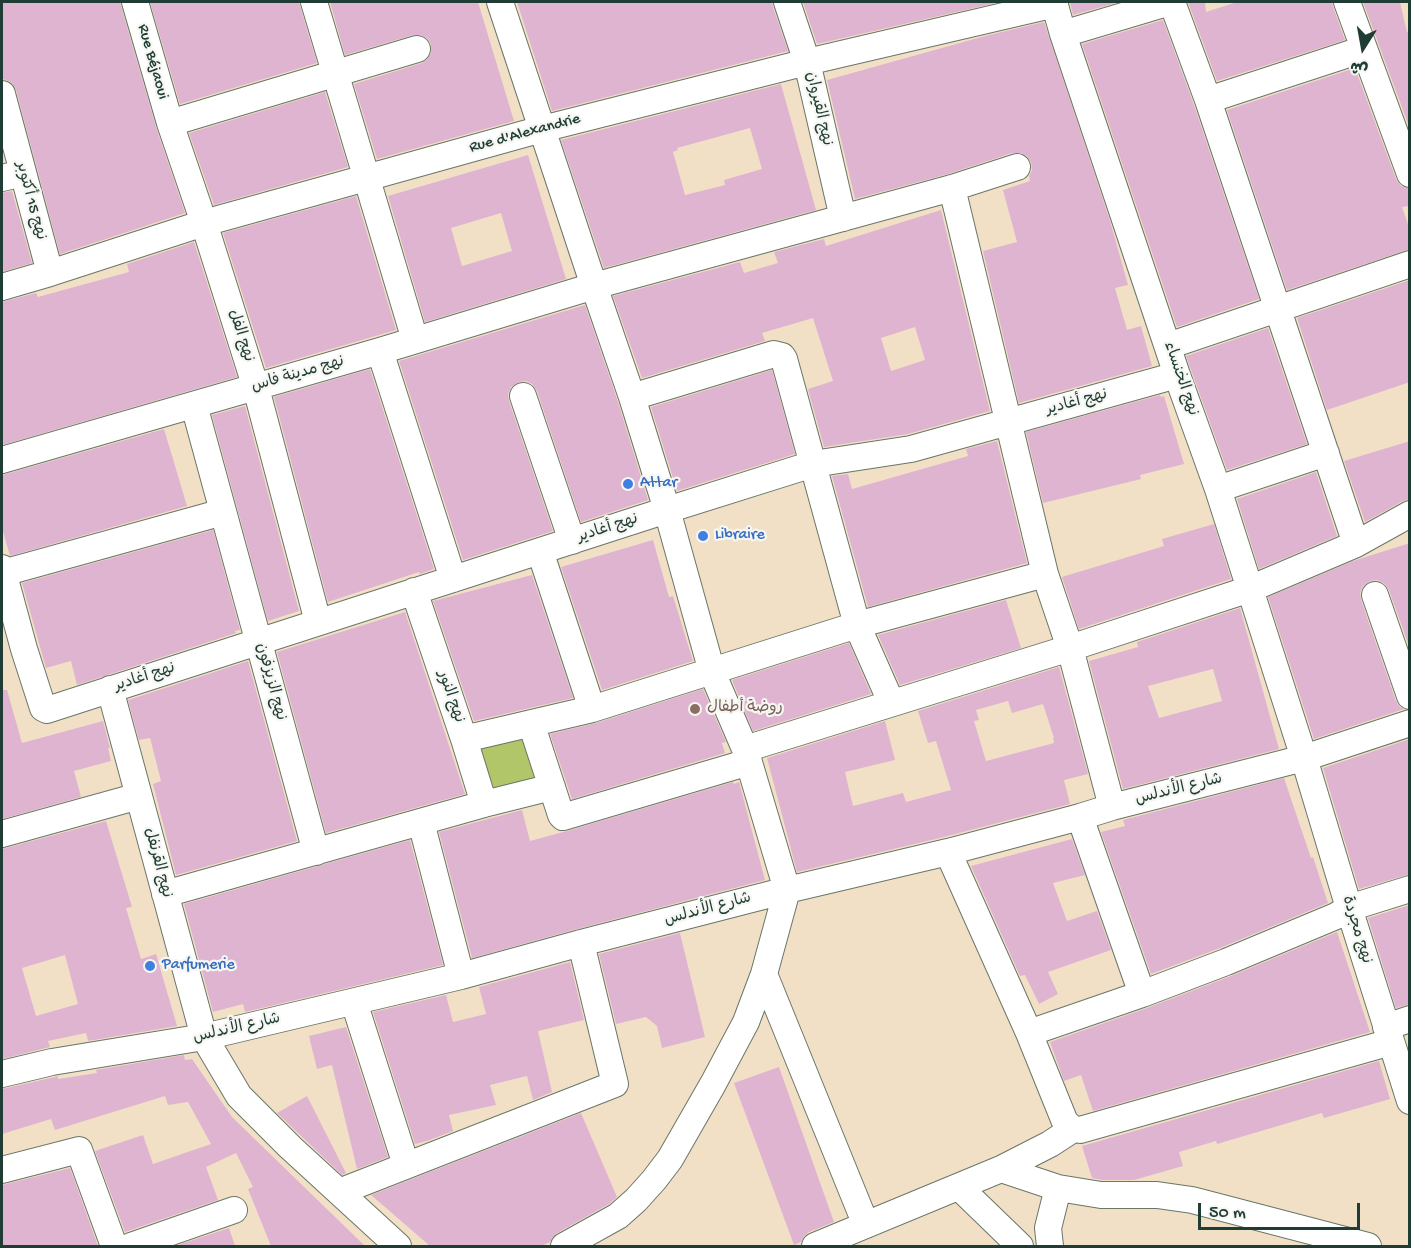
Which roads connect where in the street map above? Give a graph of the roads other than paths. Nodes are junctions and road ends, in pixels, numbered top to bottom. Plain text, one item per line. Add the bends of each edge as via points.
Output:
1 (135, 2) edge
2 (314, 2) edge
3 (500, 2) edge
4 (787, 2) edge
5 (1171, 2) edge
6 (1347, 2) edge
7 (1055, 3) edge
8 (1063, 34) junction
9 (417, 49) dead end
10 (1364, 50) junction
11 (807, 62) junction
12 (336, 73) junction
13 (2, 94) edge
14 (1208, 100) junction
15 (170, 123) junction
16 (1401, 124) edge
17 (542, 129) junction
18 (1017, 167) dead end
19 (1410, 174) edge
20 (12, 175) edge
21 (367, 177) junction
22 (952, 188) junction
23 (843, 218) junction
24 (204, 223) junction
25 (1410, 264) edge
26 (50, 273) junction
27 (594, 286) junction
28 (2, 287) edge
29 (1277, 309) junction
30 (416, 340) junction
31 (1168, 346) junction
32 (380, 351) junction
33 (1177, 375) junction
34 (256, 387) junction
35 (523, 396) dead end
36 (632, 397) junction
37 (194, 405) junction
38 (1007, 422) junction
39 (1326, 453) junction
40 (2, 460) edge
41 (813, 464) junction
42 (1218, 489) junction
43 (667, 510) junction
44 (223, 512) junction
45 (1410, 514) edge
46 (573, 541) junction
47 (1356, 544) junction
48 (540, 551) junction
49 (2, 571) edge
50 (1045, 574) junction
51 (453, 579) junction
52 (1250, 589) junction
53 (414, 591) junction
54 (1375, 595) dead end
55 (318, 622) junction
56 (857, 625) junction
57 (259, 641) junction
58 (1070, 648) junction
59 (13, 652) edge
60 (712, 672) junction
61 (111, 689) junction
62 (1410, 696) edge
63 (891, 702) junction
64 (592, 709) junction
65 (531, 723) junction
66 (1410, 723) edge
67 (464, 739) junction
68 (747, 755) junction
69 (1304, 758) junction
70 (552, 787) junction
71 (139, 795) junction
72 (484, 804) junction
73 (1112, 807) junction
74 (1080, 817) junction
75 (422, 822) junction
76 (2, 834) edge
77 (316, 852) junction
78 (948, 852) junction
79 (787, 890) junction
80 (1410, 890) edge
81 (165, 894) junction
82 (1349, 908) junction
83 (581, 944) junction
84 (764, 974) junction
85 (461, 976) junction
86 (1142, 994) junction
87 (354, 1002) junction
88 (1396, 1029) edge
89 (1029, 1033) junction
90 (204, 1037) junction
91 (2, 1074) edge
92 (1410, 1101) edge
93 (1073, 1129) junction
94 (406, 1165) junction
95 (1001, 1169) junction
96 (2, 1170) edge
97 (959, 1187) junction
98 (1058, 1188) junction
99 (339, 1192) junction
100 (234, 1210) dead end
101 (866, 1226) junction
102 (114, 1246) edge
103 (131, 1246) edge
104 (398, 1246) edge
105 (564, 1246) edge
106 (815, 1246) edge
107 (1020, 1246) edge
108 (1050, 1246) edge
109 (1368, 1246) edge

1 - 15 street, Rue Béjaoui
2 - 12 street
3 - 17 street
4 - 11 street, نهج القيروان
5 - 8 street
5 - 14 street
6 - 10 street
7 - 8 street, نهج الخنساء
7 - 11 street, Rue d'Alexandrie
8 - 31 street, نهج الخنساء
9 - 12 street
10 - 14 street
10 - 16 street
11 - 17 street, Rue d'Alexandrie
11 - 23 street, نهج القيروان
12 - 15 street
12 - 21 street
13 - 20 street, نهج 15 أكتوبر
14 - 29 street
15 - 24 street, نهج الفل
16 - 19 street
17 - 21 street, Rue d'Alexandrie
17 - 27 street
18 - 22 street, نهج مدينة فاس
20 - 26 street, نهج 15 أكتوبر
21 - 24 street, Rue d'Alexandrie
21 - 30 street
22 - 23 street, نهج مدينة فاس
22 - 38 street
23 - 27 street, نهج مدينة فاس
24 - 26 street, Rue d'Alexandrie
24 - 34 street, نهج الفل
25 - 29 street
26 - 28 street, Rue d'Alexandrie
27 - 30 street, نهج مدينة فاس
27 - 36 street
29 - 31 street
29 - 39 street
30 - 32 street, نهج مدينة فاس
31 - 33 street, نهج الخنساء
32 - 34 street, نهج مدينة فاس
32 - 51 street
33 - 38 street, نهج أغادير
33 - 42 street, نهج الخنساء
34 - 37 street, نهج مدينة فاس
34 - 55 street, نهج الفل
35 - 46 street
36 - 41 street via 778,354 784,359
36 - 43 street
37 - 40 street, نهج مدينة فاس
37 - 44 street, نهج الزيزفون
38 - 41 street, نهج أغادير via 910,449
38 - 50 street
39 - 42 street
39 - 47 street
41 - 43 street, نهج أغادير
41 - 56 street
42 - 52 street, نهج الخنساء
43 - 46 street, نهج أغادير
43 - 60 street
44 - 49 street
44 - 57 street, نهج الزيزفون
45 - 47 street
46 - 48 street, نهج أغادير
47 - 52 street
48 - 51 street, نهج أغادير
48 - 64 street
49 - 59 street
50 - 56 street
50 - 58 street
51 - 53 street, نهج أغادير
52 - 58 street
52 - 69 street, نهج الخنساء
53 - 55 street, نهج أغادير
53 - 67 street, نهج النور
54 - 62 street
55 - 57 street, نهج أغادير
56 - 60 street
56 - 63 street
57 - 61 street, نهج أغادير
57 - 77 street, نهج الزيزفون
58 - 63 street
58 - 73 street
59 - 61 street, نهج أغادير via 46,709
60 - 64 street
60 - 68 street
61 - 71 street, نهج القرنفل
63 - 68 street
64 - 65 street
65 - 67 street
65 - 70 street
66 - 69 street, شارع الأندلس
67 - 72 street, نهج النور
68 - 70 street via 563,817
68 - 79 street
69 - 73 street, شارع الأندلس
69 - 82 street, نهج مجردة
70 - 72 street
71 - 76 street
71 - 81 street, نهج القرنفل
72 - 75 street
73 - 74 street, شارع الأندلس
74 - 78 street, شارع الأندلس
74 - 86 street
75 - 77 street
75 - 85 street
77 - 81 street
78 - 79 street, شارع الأندلس
78 - 89 street
79 - 83 street, شارع الأندلس
79 - 84 street
80 - 82 street
81 - 90 street, نهج القرنفل
82 - 86 street
82 - 88 street, نهج مجردة
83 - 85 street, شارع الأندلس
83 - 94 street via 615,1084
84 - 101 street
84 - 105 street via 746,1022 713,1084 654,1180 618,1216
85 - 87 street, شارع الأندلس
86 - 89 street
87 - 90 street, شارع الأندلس
87 - 94 street
88 - 92 street, نهج مجردة
88 - 93 street
89 - 93 street via 1065,1122
90 - 91 street, شارع الأندلس
90 - 99 street, نهج القرنفل via 239,1096
93 - 95 street
94 - 99 street
95 - 97 street
95 - 98 street
96 - 102 street via 79,1150
97 - 101 street
97 - 107 street
98 - 108 street via 1048,1228
98 - 109 street via 1101,1195 1156,1195 1192,1200
99 - 104 street, نهج القرنفل
100 - 103 street
101 - 106 street

